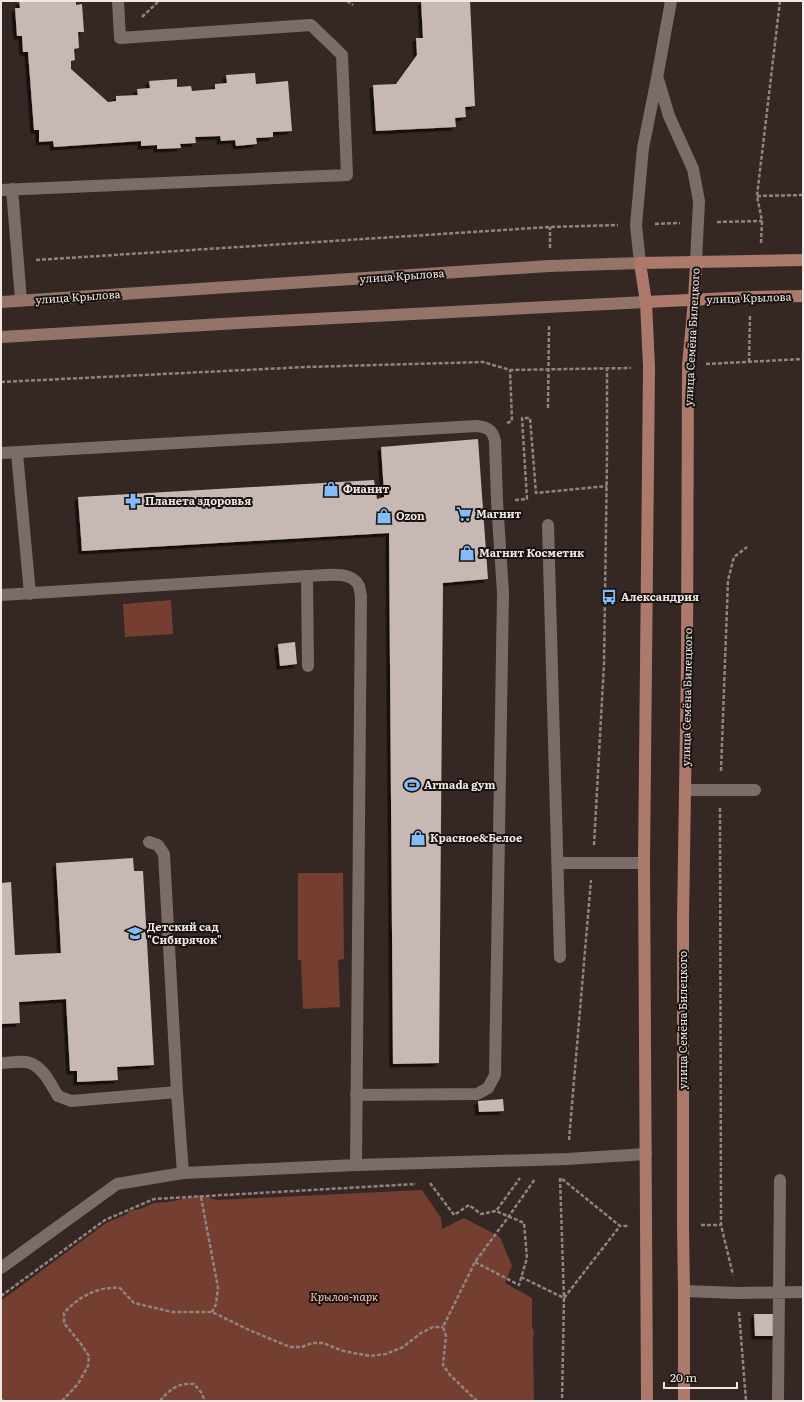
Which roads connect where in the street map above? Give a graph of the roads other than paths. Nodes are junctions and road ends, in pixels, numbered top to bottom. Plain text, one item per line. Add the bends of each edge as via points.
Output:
1 (118, 1) edge
2 (671, 1) edge
3 (657, 78) junction
4 (6, 190) edge
5 (803, 260) edge
6 (696, 262) junction
7 (640, 263) junction
8 (803, 296) edge
9 (21, 300) junction
10 (694, 300) junction
11 (1, 302) edge
12 (646, 302) junction
13 (1, 337) edge
14 (17, 452) junction
15 (1, 453) edge
16 (548, 525) dead end
17 (307, 576) junction
18 (30, 594) junction
19 (1, 595) edge
20 (308, 666) dead end
21 (686, 790) junction
22 (755, 790) dead end
23 (149, 842) dead end
24 (558, 863) junction
25 (644, 863) junction
26 (560, 957) dead end
27 (1, 1063) edge
28 (177, 1092) junction
29 (356, 1095) junction
30 (646, 1154) junction
31 (356, 1165) junction
32 (183, 1173) junction
33 (780, 1180) dead end
34 (1, 1268) edge
35 (684, 1291) junction
36 (803, 1292) edge
37 (779, 1293) junction
38 (647, 1401) edge
39 (684, 1401) edge
40 (778, 1401) edge

1 - 4 street via 120,38 311,25 342,55 347,175
2 - 3 street, улица Семёна Билецкого
3 - 6 street, улица Семёна Билецкого via 669,116 693,169 699,201
3 - 7 street via 643,148 636,224
4 - 9 street via 18,262
5 - 6 main road, улица Крылова
6 - 7 main road, улица Крылова
6 - 10 main road, улица Семёна Билецкого
7 - 9 main road, улица Крылова via 549,266
7 - 12 main road
8 - 10 main road, улица Крылова
9 - 11 main road, улица Крылова
10 - 12 main road, улица Крылова
10 - 21 main road, улица Семёна Билецкого via 688,365
12 - 13 main road, улица Крылова
12 - 25 main road via 649,375
14 - 15 street
14 - 18 street
14 - 29 street via 477,426 484,426 494,434 503,593 495,1075 488,1088 477,1094
16 - 24 street
17 - 18 street
17 - 20 street
17 - 29 street via 343,575 359,586 361,596
18 - 19 street
21 - 22 street
21 - 35 main road, улица Семёна Билецкого via 683,937
23 - 28 street via 158,845 164,854
24 - 25 street
24 - 26 street
25 - 30 main road
27 - 28 street via 29,1063 39,1069 58,1096 72,1101
28 - 32 street
29 - 31 street
30 - 31 street via 567,1159
30 - 38 main road
31 - 32 street
32 - 34 street via 117,1184
33 - 37 street
35 - 37 street
35 - 39 main road, улица Семёна Билецкого
36 - 37 street
37 - 40 street

